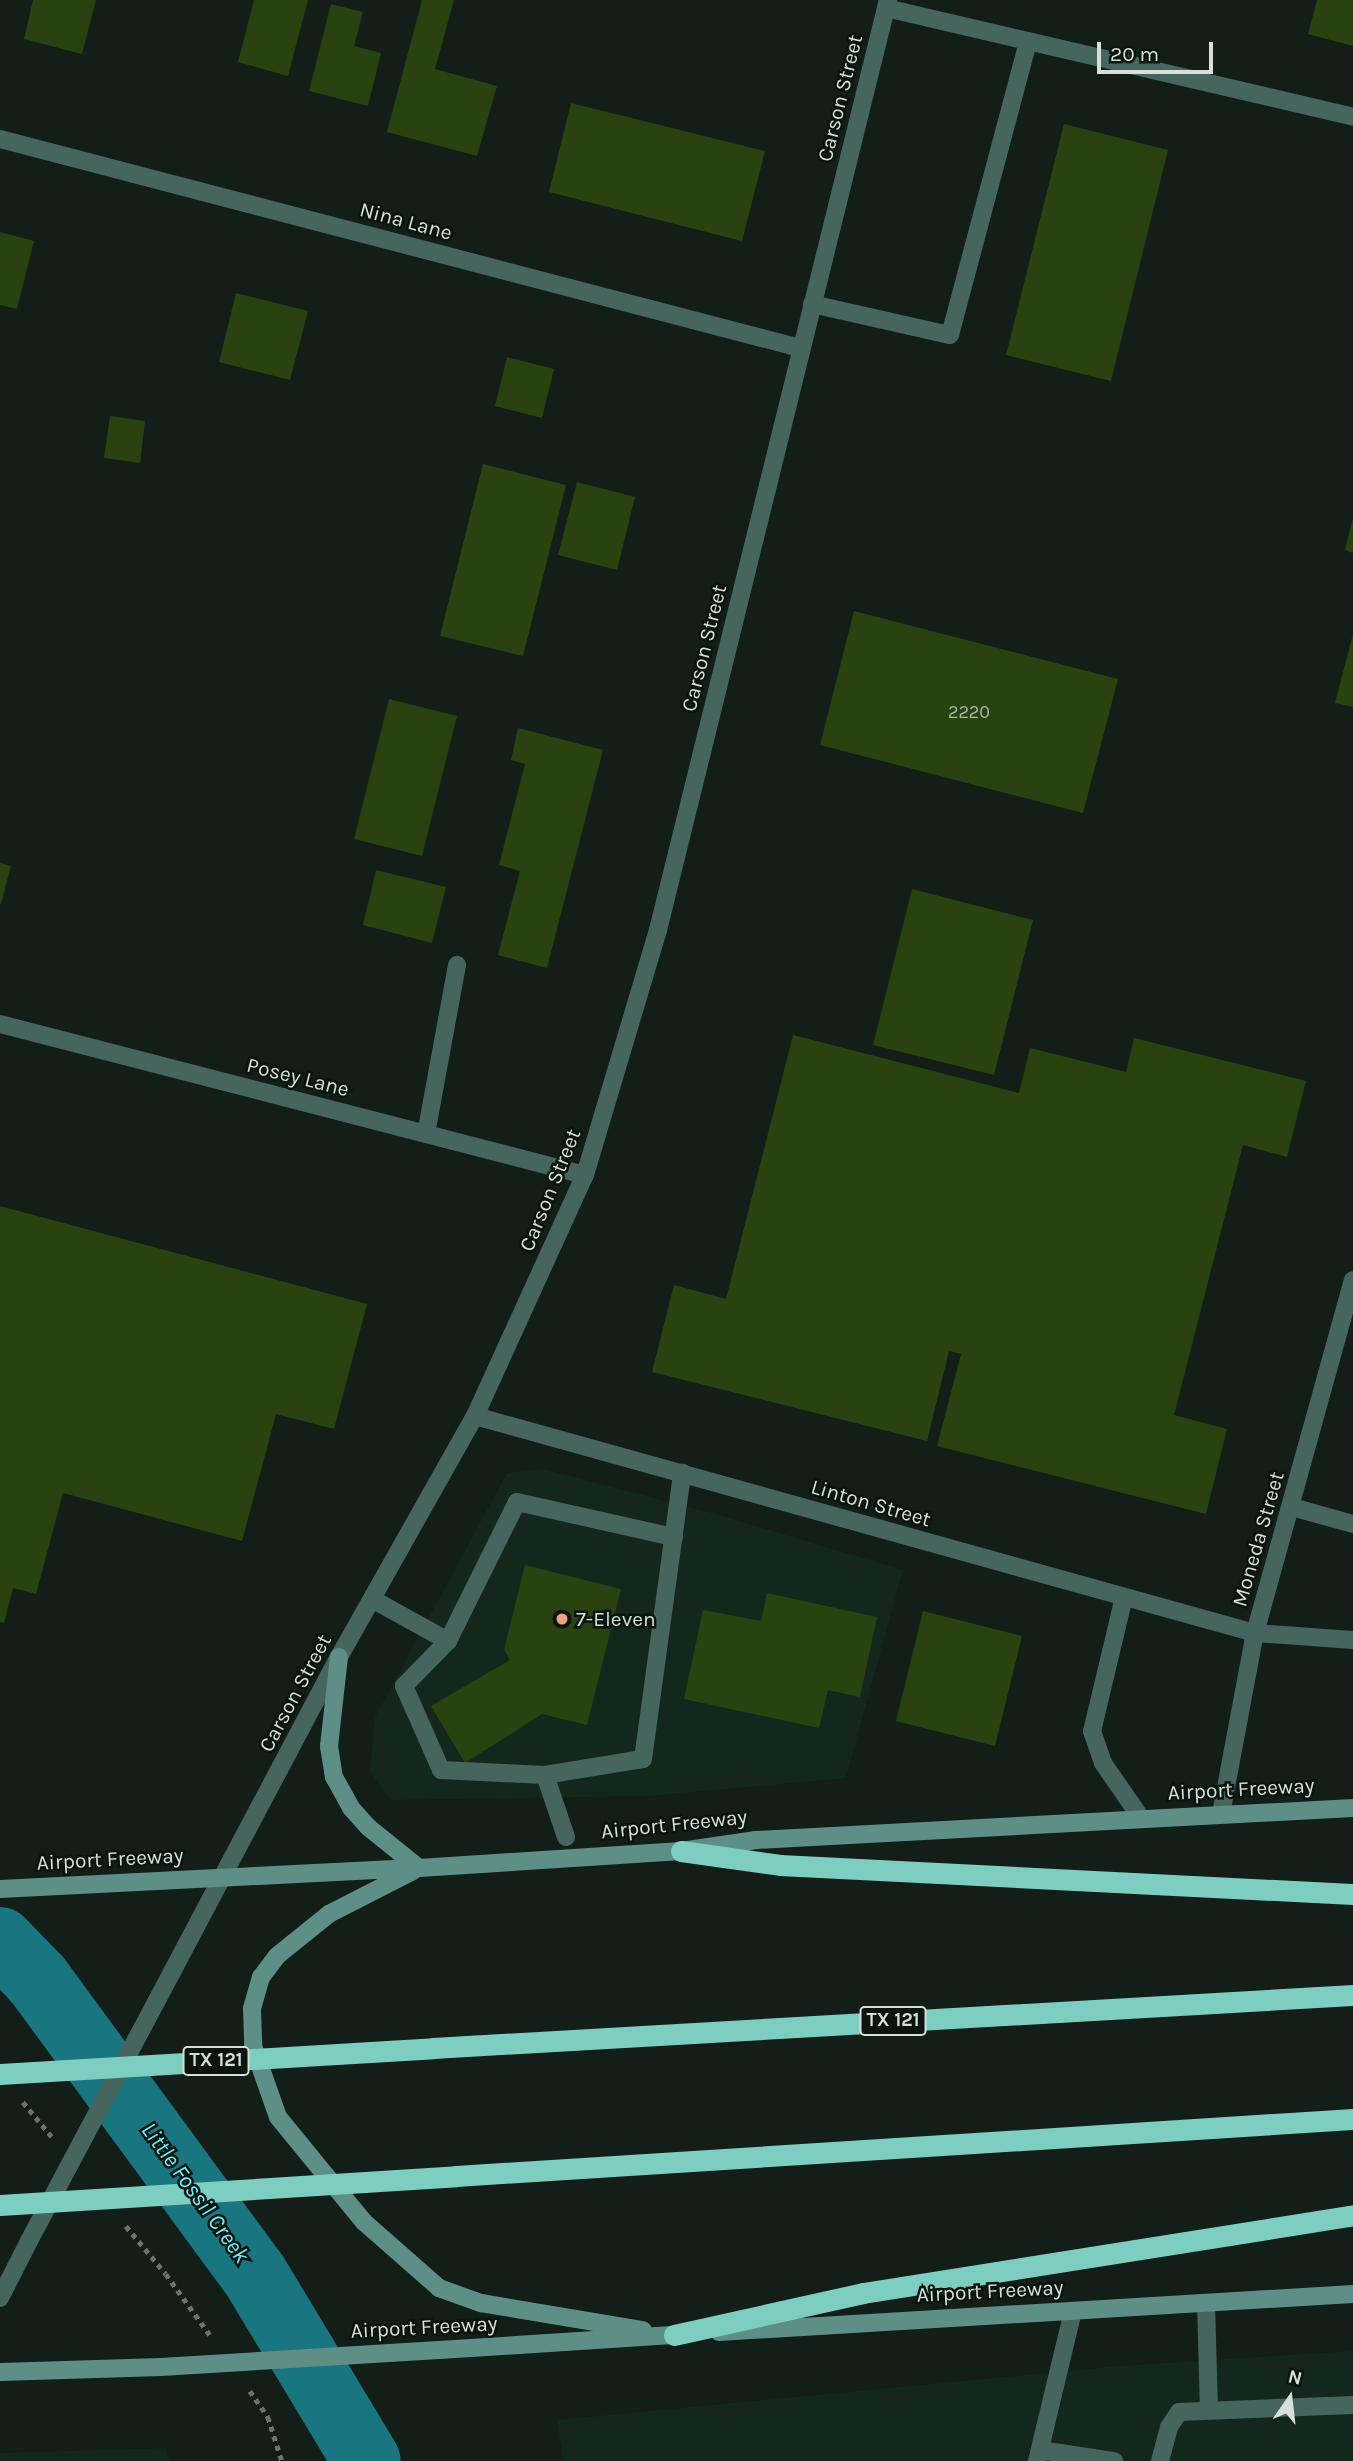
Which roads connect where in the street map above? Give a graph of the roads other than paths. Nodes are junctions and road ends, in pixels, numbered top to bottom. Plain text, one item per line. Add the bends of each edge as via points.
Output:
1 (887, 4) edge
2 (1028, 41) junction
3 (1353, 117) edge
4 (0, 139) edge
5 (812, 304) junction
6 (800, 348) junction
7 (457, 965) dead end
8 (0, 1024) edge
9 (426, 1134) junction
10 (585, 1175) junction
11 (1353, 1280) edge
12 (475, 1416) junction
13 (682, 1474) junction
14 (1292, 1507) junction
15 (1353, 1524) edge
16 (674, 1537) junction
17 (1124, 1597) junction
18 (372, 1599) junction
19 (1255, 1633) junction
20 (1353, 1640) edge
21 (448, 1641) junction
22 (339, 1657) junction
23 (545, 1775) junction
24 (1353, 1808) edge
25 (1221, 1814) junction
26 (1141, 1818) junction
27 (566, 1837) dead end
28 (681, 1850) junction
29 (419, 1868) junction
30 (223, 1879) junction
31 (0, 1889) edge
32 (1353, 1894) edge
33 (1353, 1995) edge
34 (0, 2074) edge
35 (1353, 2119) edge
36 (0, 2204) edge
37 (1353, 2215) edge
38 (1353, 2294) edge
39 (0, 2298) edge
40 (1206, 2303) junction
41 (1073, 2311) junction
42 (674, 2335) junction
43 (0, 2372) edge
44 (1353, 2405) edge
45 (1209, 2409) junction
46 (1038, 2456) edge
47 (1114, 2461) edge
48 (1160, 2461) edge

1 - 2 street
1 - 5 street, Carson Street
2 - 3 street
2 - 5 street via 950,335
4 - 6 street, Nina Lane
5 - 6 street, Carson Street
6 - 10 street, Carson Street via 658,930
7 - 9 street
8 - 9 street, Posey Lane
9 - 10 street, Posey Lane
10 - 12 street, Carson Street
11 - 14 street, Moneda Street
12 - 13 street, Linton Street
12 - 18 street, Carson Street
13 - 16 street
13 - 17 street, Linton Street
14 - 15 street
14 - 19 street, Moneda Street
16 - 21 street via 517,1502
16 - 23 street via 643,1759
17 - 19 street, Linton Street
17 - 26 street via 1092,1738 1103,1763
18 - 21 street
18 - 22 street, Carson Street
19 - 20 street, Linton Street
19 - 25 street, Moneda Street
21 - 23 street via 404,1686 441,1770
22 - 29 main road via 329,1746 334,1777 356,1813
22 - 30 street, Carson Street
23 - 27 street
24 - 25 main road, Airport Freeway
25 - 26 main road, Airport Freeway
26 - 28 main road, Airport Freeway via 757,1840
28 - 29 main road, Airport Freeway
28 - 32 highway via 780,1865
29 - 30 main road, Airport Freeway
29 - 42 main road via 328,1914 277,1956 261,1977 252,2009 253,2046 278,2117 364,2222 439,2288 481,2303
30 - 31 main road, Airport Freeway
30 - 39 street, Carson Street, bridge
33 - 34 highway, TX 121, bridge
35 - 36 highway, bridge
37 - 42 highway via 863,2293
38 - 40 main road, Airport Freeway
40 - 41 main road, Airport Freeway
40 - 45 street
41 - 42 main road, Airport Freeway
41 - 46 street
42 - 43 main road, Airport Freeway, bridge via 161,2367
44 - 45 street
45 - 48 street via 1188,2409 1173,2417
46 - 47 street

